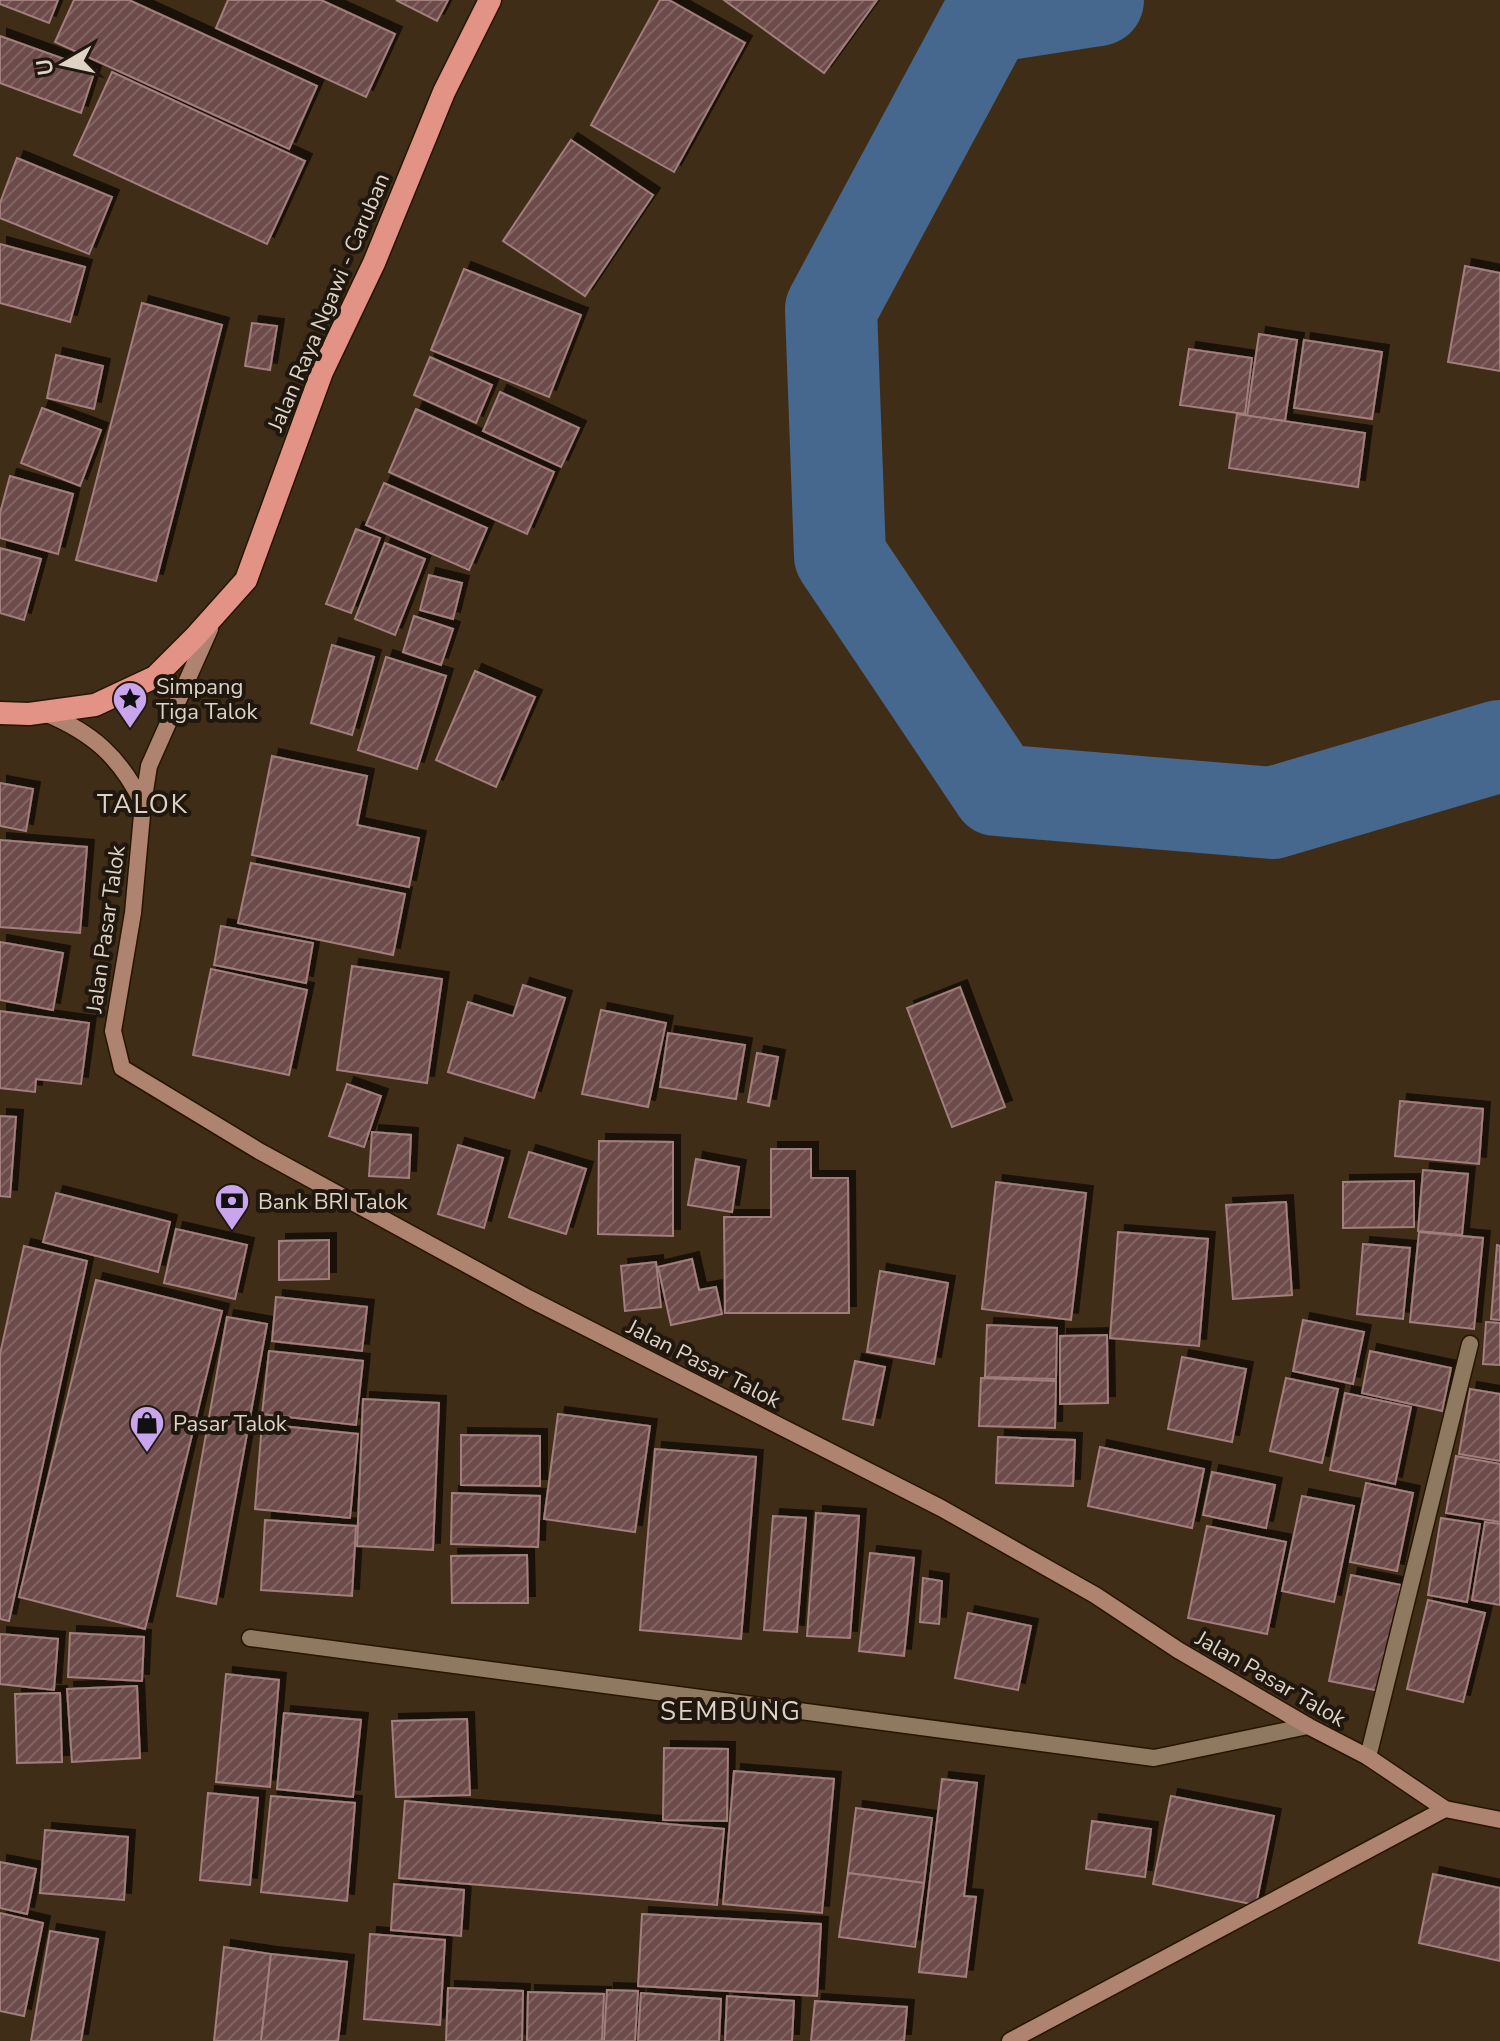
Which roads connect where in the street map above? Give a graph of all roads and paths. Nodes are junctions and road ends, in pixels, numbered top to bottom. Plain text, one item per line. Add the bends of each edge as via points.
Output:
1 (490, 0) edge
2 (217, 613) junction
3 (44, 712) junction
4 (0, 713) edge
5 (143, 804) junction
6 (1470, 1344) dead end
7 (250, 1638) dead end
8 (1308, 1726) junction
9 (1368, 1757) junction
10 (1445, 1809) junction
11 (1500, 1820) edge
12 (1010, 2041) edge

1 - 2 highway, Jalan Raya Ngawi - Caruban via 444,92 374,263 322,372 246,580
2 - 3 highway, Jalan Raya Ngawi - Caruban via 155,677 95,705
2 - 5 main road, Jalan Pasar Talok via 149,766
3 - 4 highway, Jalan Raya Ngawi - Caruban
3 - 5 main road via 94,738 130,778
5 - 8 main road, Jalan Pasar Talok via 133,913 113,1031 122,1068 259,1151 528,1298 954,1515
6 - 9 street
7 - 8 street via 1154,1758
8 - 9 main road, Jalan Pasar Talok
9 - 10 main road, Jalan Pasar Talok
10 - 11 main road, Jalan Pasar Talok
10 - 12 main road

